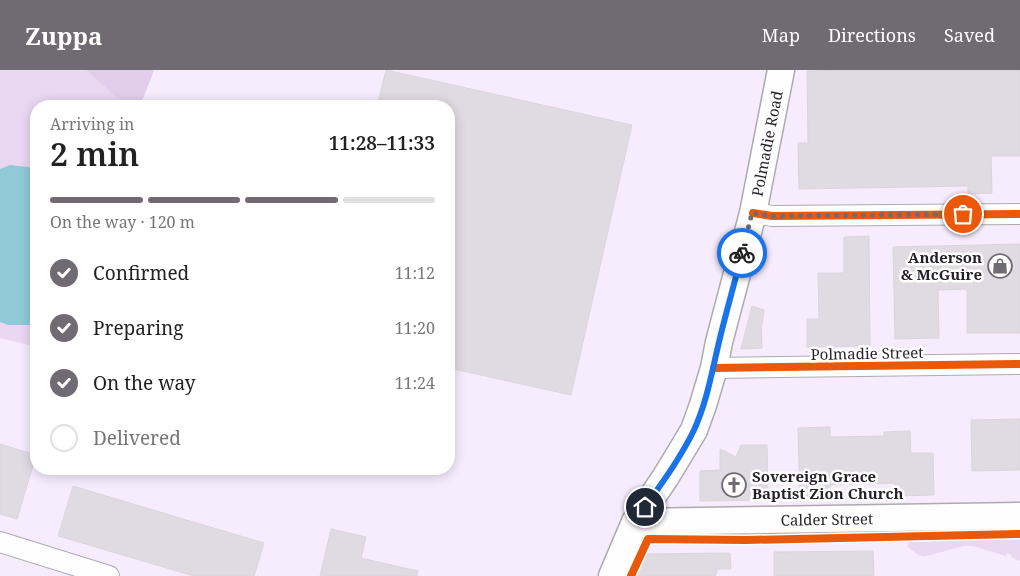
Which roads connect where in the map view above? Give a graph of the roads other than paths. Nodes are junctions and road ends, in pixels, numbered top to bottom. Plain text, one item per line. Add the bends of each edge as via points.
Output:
1 (782, 70) edge
2 (752, 213) junction
3 (1020, 214) edge
4 (1020, 364) edge
5 (714, 368) junction
6 (1020, 516) edge
7 (635, 522) junction
8 (0, 542) edge
9 (109, 576) edge
10 (612, 576) edge

1 - 2 main road, Polmadie Road
2 - 3 street via 772,216
2 - 5 main road, Polmadie Road
4 - 5 street, Polmadie Street
5 - 7 main road, Polmadie Road via 694,430
6 - 7 main road, Calder Street
7 - 10 main road, Polmadie Road
8 - 9 street

